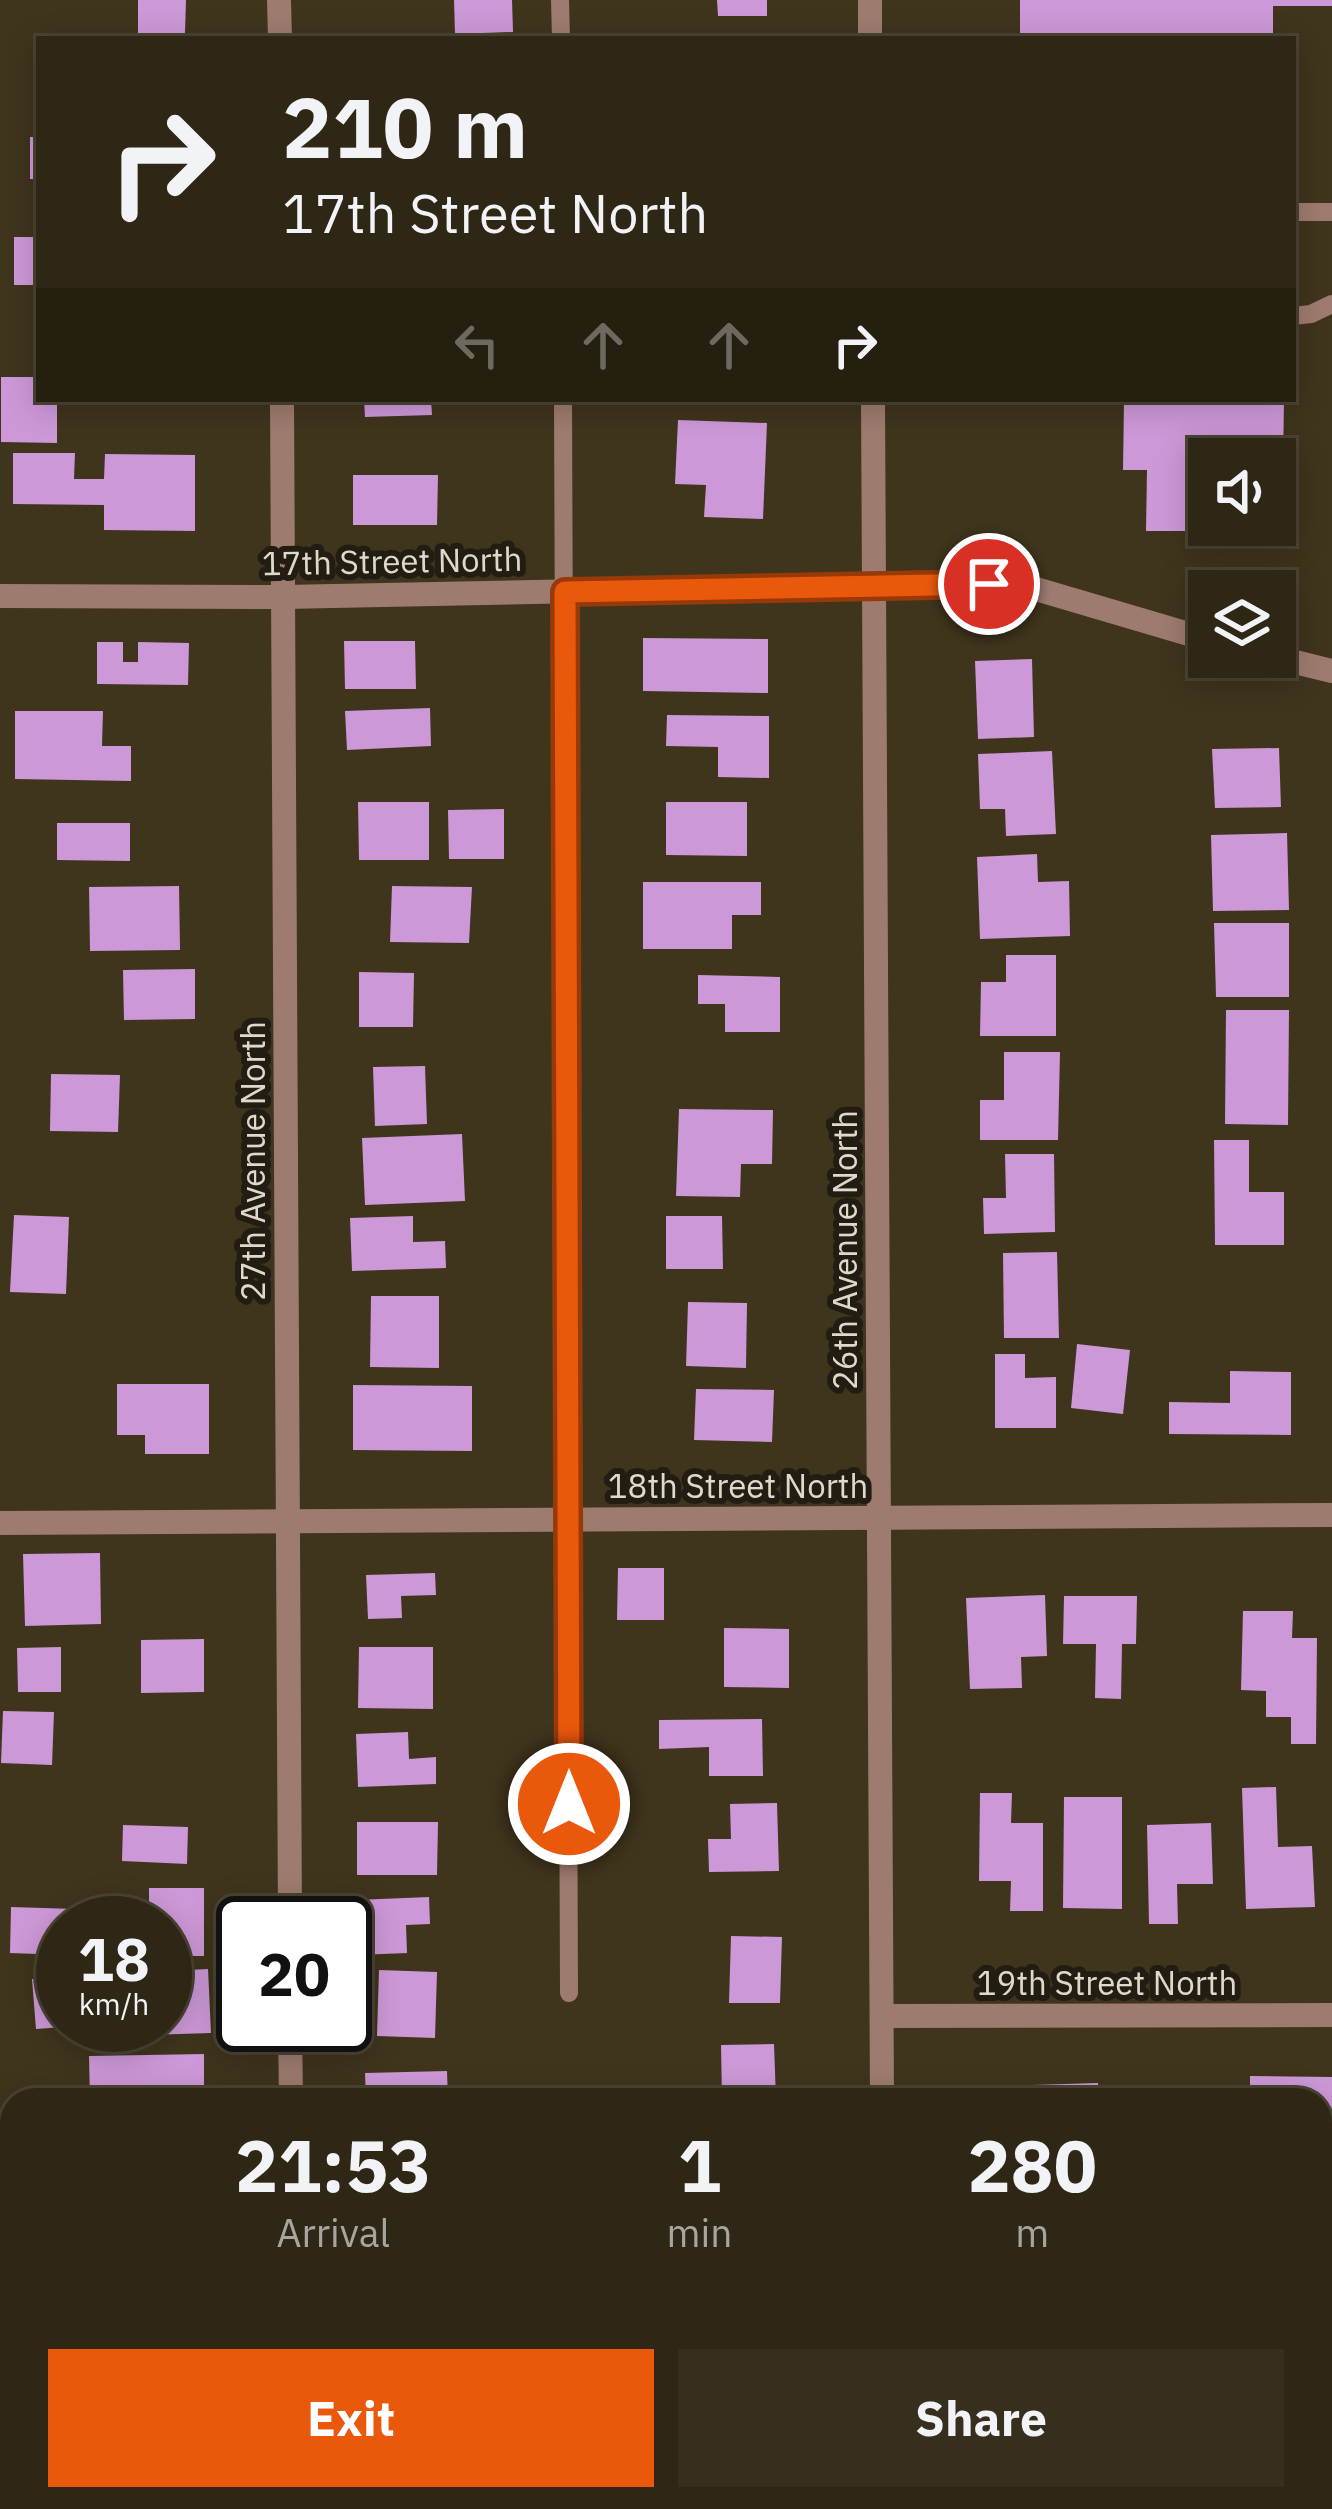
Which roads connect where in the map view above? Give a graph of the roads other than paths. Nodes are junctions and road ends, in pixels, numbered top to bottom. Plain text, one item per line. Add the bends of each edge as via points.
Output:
1 (280, 0) edge
2 (560, 0) edge
3 (870, 0) edge
4 (280, 36) edge
5 (561, 36) edge
6 (871, 36) edge
7 (1296, 212) edge
8 (1332, 212) edge
9 (1332, 304) edge
10 (1296, 316) edge
11 (282, 402) edge
12 (563, 402) edge
13 (872, 402) edge
14 (874, 587) junction
15 (565, 592) junction
16 (0, 596) edge
17 (283, 597) junction
18 (1188, 634) edge
19 (1296, 662) edge
20 (1332, 671) edge
21 (1332, 1516) edge
22 (879, 1518) junction
23 (569, 1520) junction
24 (288, 1522) junction
25 (0, 1523) edge
26 (290, 1896) edge
27 (569, 1994) dead end
28 (1332, 2015) edge
29 (882, 2016) junction
30 (290, 2052) edge
31 (291, 2088) edge
32 (882, 2088) edge
33 (0, 2342) edge
34 (0, 2434) edge

1 - 4 street
2 - 5 lane
3 - 6 street
7 - 8 lane
9 - 10 lane
11 - 17 street, 27th Avenue North
12 - 15 lane
13 - 14 street, 26th Avenue North
14 - 15 street, 17th Street North
14 - 18 street, 17th Street North via 1036,589
14 - 22 street, 26th Avenue North
15 - 17 street, 17th Street North
15 - 23 lane
16 - 17 street, 17th Street North
17 - 24 street, 27th Avenue North
19 - 20 street
21 - 22 street, 18th Street North
22 - 23 street, 18th Street North
22 - 29 street, 26th Avenue North
23 - 24 street, 18th Street North
23 - 27 lane
24 - 25 street, 18th Street North
24 - 26 street, 27th Avenue North
28 - 29 street, 19th Street North
29 - 32 street, 26th Avenue North
30 - 31 street
33 - 34 lane

